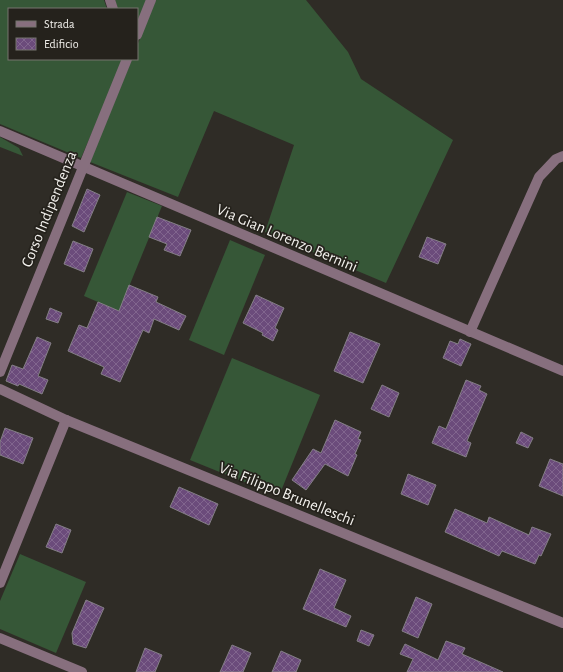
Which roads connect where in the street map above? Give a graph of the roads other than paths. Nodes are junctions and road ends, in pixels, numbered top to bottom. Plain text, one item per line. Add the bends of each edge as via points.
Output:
1 (151, 0) edge
2 (138, 32) edge
3 (127, 60) edge
4 (0, 131) edge
5 (563, 156) edge
6 (82, 167) junction
7 (470, 332) junction
8 (563, 371) edge
9 (0, 372) edge
10 (0, 389) edge
11 (66, 420) junction
12 (0, 583) edge
13 (563, 623) edge
14 (0, 638) edge
15 (82, 672) edge

1 - 2 street
3 - 6 street, Corso Indipendenza
4 - 6 street, Via Gian Lorenzo Bernini
5 - 7 street via 552,162 539,177
6 - 7 street, Via Gian Lorenzo Bernini
6 - 9 street, Corso Indipendenza
7 - 8 street, Via Gian Lorenzo Bernini
10 - 11 street, Via Filippo Brunelleschi
11 - 12 street
11 - 13 street, Via Filippo Brunelleschi
14 - 15 street

